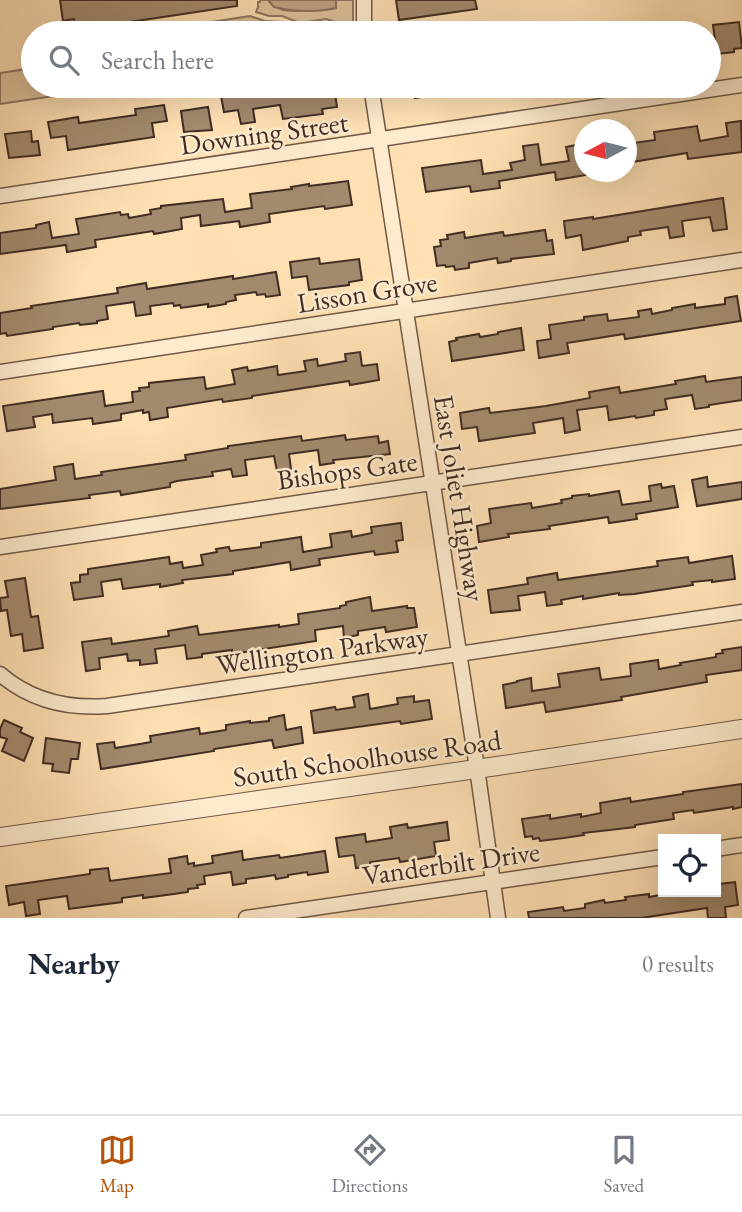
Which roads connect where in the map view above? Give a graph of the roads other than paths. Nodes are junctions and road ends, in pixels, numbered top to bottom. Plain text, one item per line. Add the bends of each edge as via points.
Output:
1 (364, 0) edge
2 (364, 21) edge
3 (742, 85) edge
4 (721, 88) edge
5 (372, 98) edge
6 (658, 98) edge
7 (379, 141) junction
8 (0, 196) edge
9 (742, 260) edge
10 (406, 310) junction
11 (0, 372) edge
12 (742, 437) edge
13 (432, 482) junction
14 (0, 547) edge
15 (742, 612) edge
16 (459, 654) junction
17 (0, 674) edge
18 (742, 729) edge
19 (477, 768) junction
20 (0, 837) edge
21 (742, 845) edge
22 (721, 848) edge
23 (658, 858) edge
24 (493, 882) junction
25 (246, 918) edge
26 (498, 918) edge

1 - 2 street
3 - 4 street, Downing Street
5 - 7 street, East Joliet Highway
6 - 7 street, Downing Street
7 - 8 street, Downing Street
7 - 10 street, East Joliet Highway
9 - 10 street, Lisson Grove
10 - 11 street, Lisson Grove
10 - 13 street, East Joliet Highway
12 - 13 street, Bishops Gate
13 - 14 street, Bishops Gate
13 - 16 street, East Joliet Highway
15 - 16 street, Wellington Parkway
16 - 17 street, Wellington Parkway via 91,707 38,697
16 - 19 street, East Joliet Highway
18 - 19 street, South Schoolhouse Road
19 - 20 street, South Schoolhouse Road
19 - 24 street, East Joliet Highway
21 - 22 street
23 - 24 street, Vanderbilt Drive
24 - 25 street, Vanderbilt Drive
24 - 26 street, East Joliet Highway

